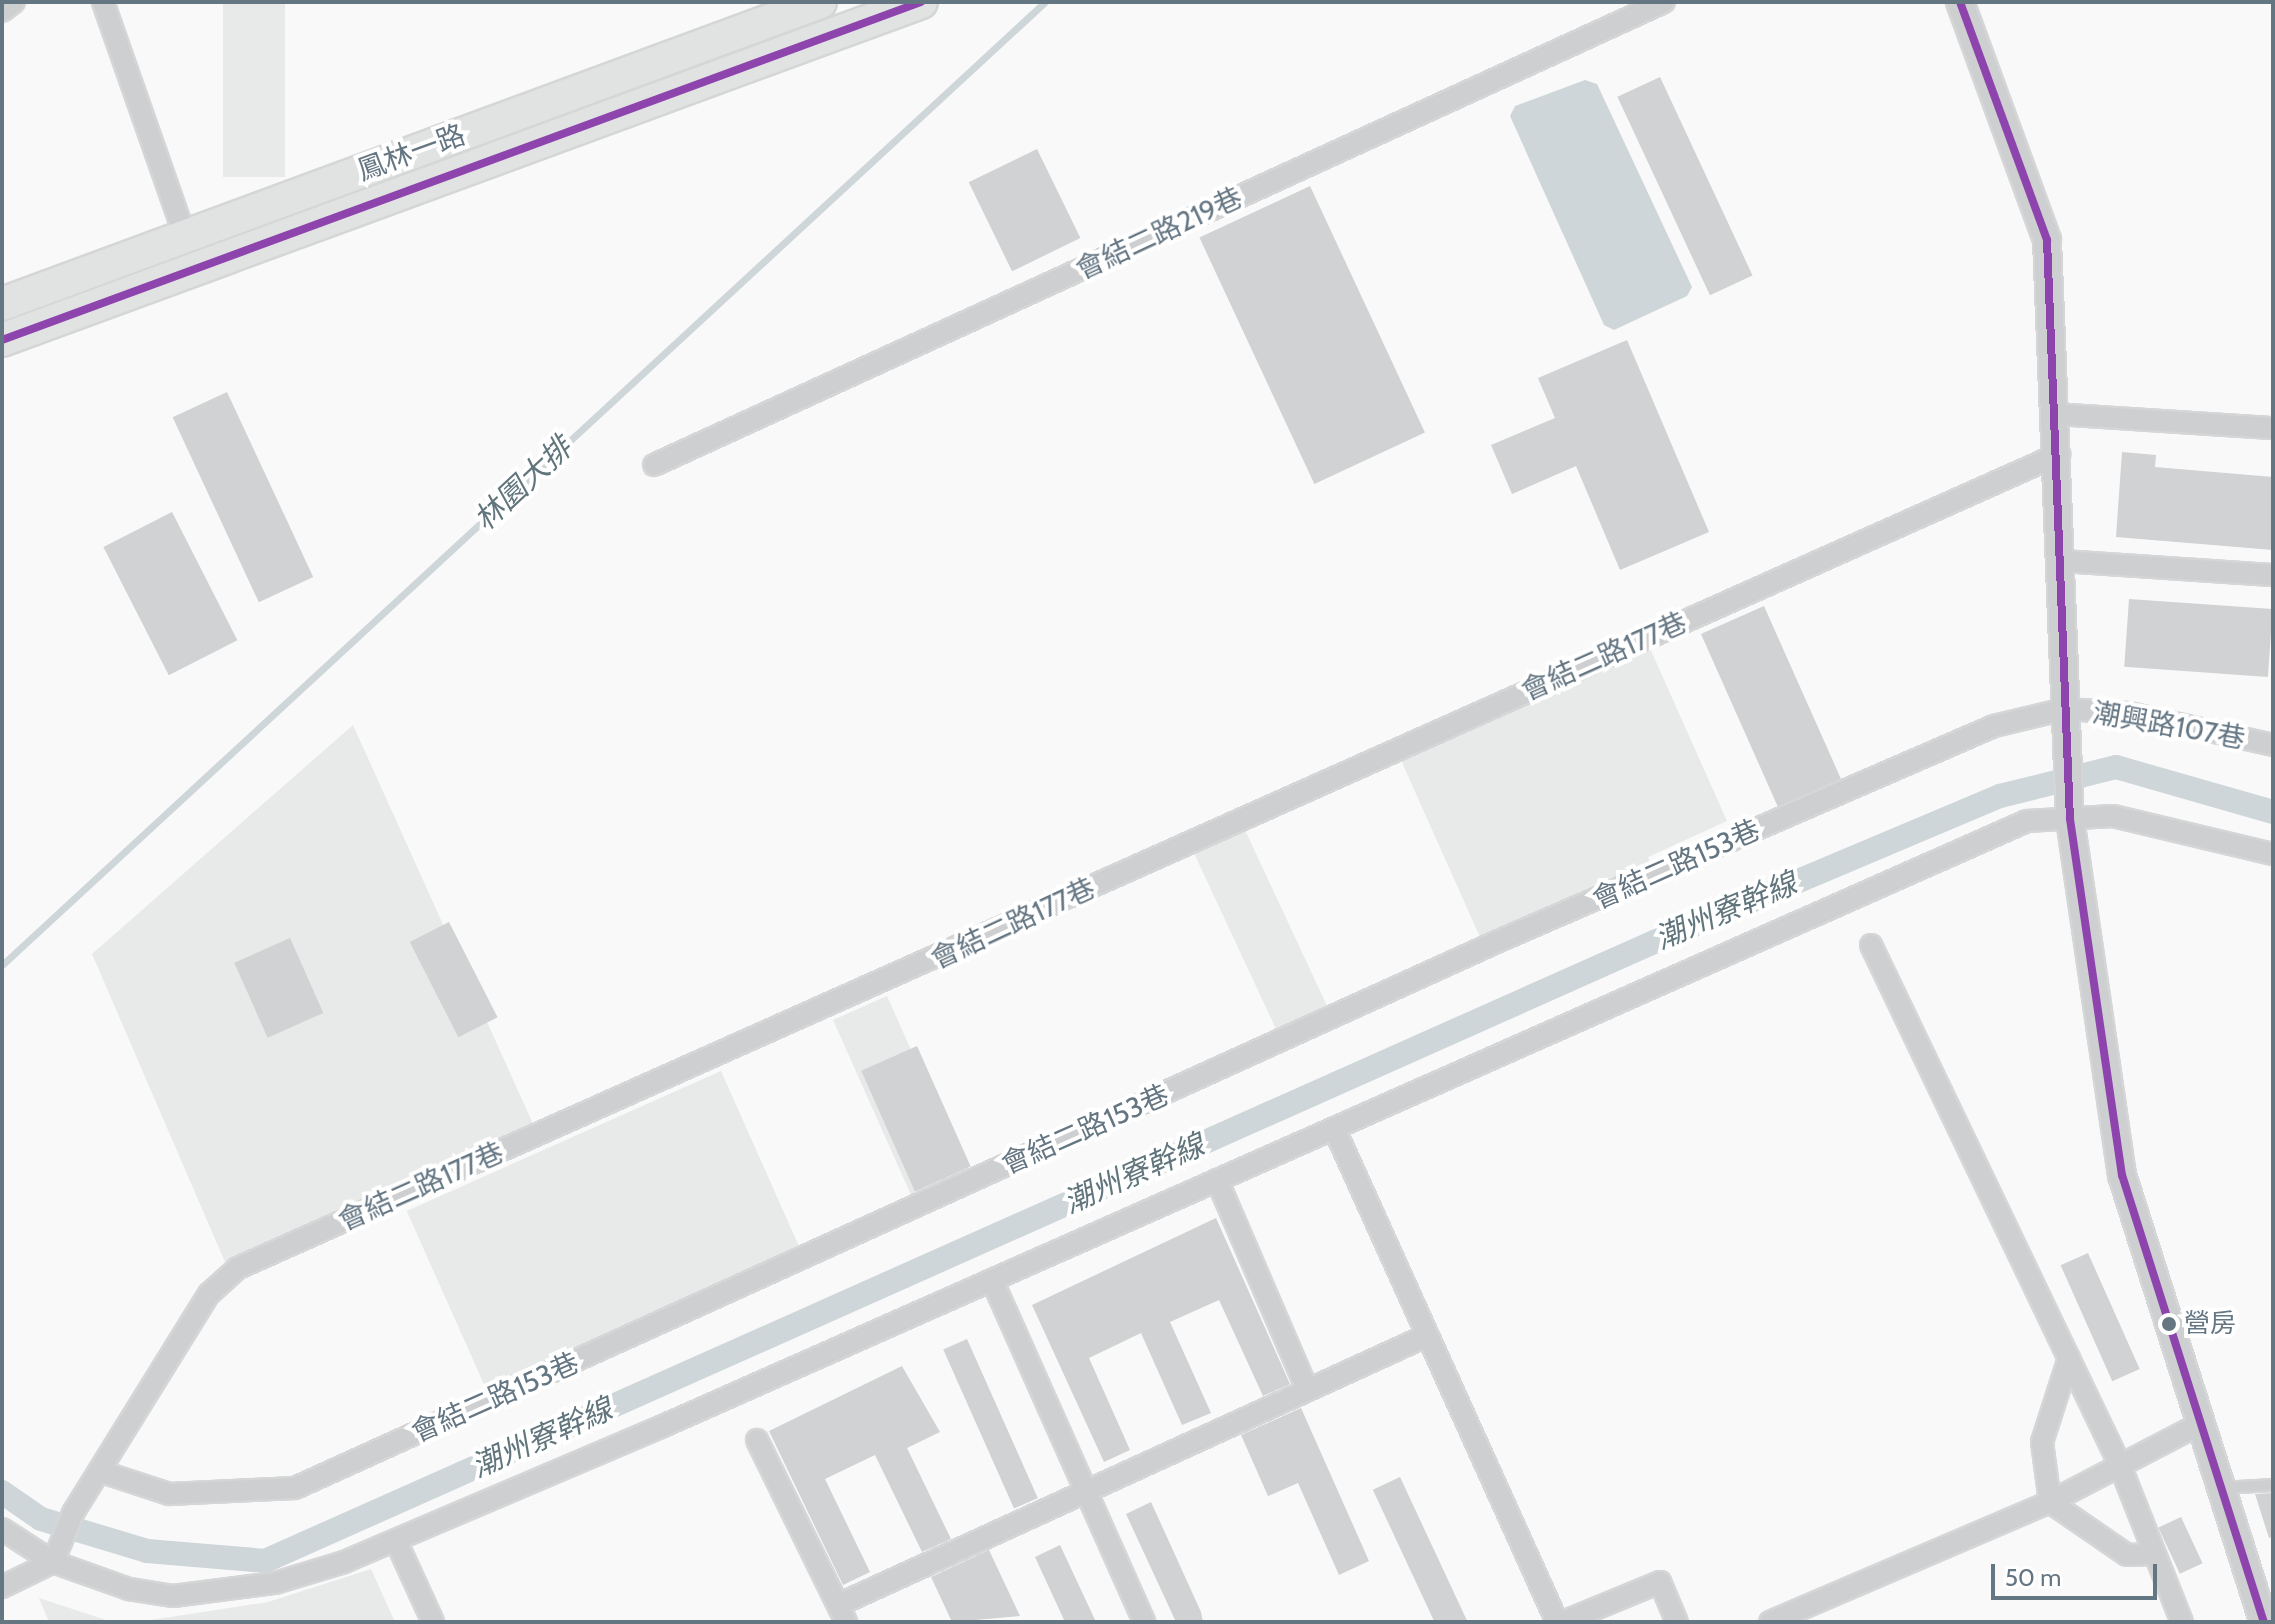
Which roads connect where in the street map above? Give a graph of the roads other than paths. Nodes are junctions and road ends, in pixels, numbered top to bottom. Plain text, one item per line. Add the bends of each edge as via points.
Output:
1 (14, 2) edge
2 (103, 2) edge
3 (820, 2) edge
4 (921, 2) edge
5 (1664, 2) edge
6 (1960, 2) edge
7 (2, 11) edge
8 (185, 236) junction
9 (2, 304) edge
10 (2, 340) edge
11 (2055, 414) junction
12 (2273, 428) edge
13 (2059, 454) junction
14 (654, 465) dead end
15 (2061, 561) junction
16 (2273, 575) edge
17 (2065, 716) junction
18 (2273, 745) edge
19 (2070, 814) junction
20 (2273, 854) edge
21 (1871, 945) dead end
22 (1334, 1128) junction
23 (1217, 1180) junction
24 (992, 1280) junction
25 (1426, 1336) junction
26 (2069, 1358) junction
27 (1306, 1387) junction
28 (2200, 1424) junction
29 (757, 1440) dead end
30 (2119, 1463) junction
31 (99, 1471) junction
32 (2273, 1485) edge
33 (2220, 1488) junction
34 (1084, 1491) junction
35 (2050, 1502) junction
36 (2, 1529) edge
37 (396, 1541) junction
38 (2152, 1554) junction
39 (53, 1562) junction
40 (2, 1587) edge
41 (842, 1614) edge
42 (433, 1622) edge
43 (1144, 1622) edge
44 (1560, 1622) edge
45 (1677, 1622) edge
46 (1770, 1622) edge
47 (2182, 1622) edge
48 (2264, 1622) edge

1 - 7 street
2 - 8 street
3 - 8 main road, 鳳林一路
4 - 10 main road, 鳳林一路
5 - 14 street, 會結二路219巷
6 - 11 street via 2047,240
8 - 9 main road, 鳳林一路
11 - 12 street
11 - 13 street
13 - 15 street
13 - 31 street, 會結二路177巷 via 238,1268 209,1294
15 - 16 street
15 - 17 street
17 - 18 street, 潮興路107巷 via 2166,719
17 - 19 street
17 - 31 street, 會結二路153巷 via 1994,726 1494,943 295,1488 169,1494
19 - 20 street via 2151,822
19 - 22 street via 2027,821
19 - 28 street via 2122,1175
21 - 26 street
22 - 23 street
22 - 25 street
23 - 24 street
23 - 27 street
24 - 34 street
24 - 37 street
25 - 27 street
25 - 44 street
26 - 30 street
26 - 35 street via 2042,1442
27 - 34 street
28 - 30 street
28 - 33 street
29 - 41 street
30 - 35 street
30 - 38 street
31 - 39 street, 會結二路177巷 via 59,1540
32 - 33 lane
33 - 48 street
34 - 41 street
34 - 43 street
35 - 38 street via 2127,1555
35 - 46 street
36 - 39 street
37 - 39 street via 275,1583 173,1596
37 - 42 street
38 - 47 street
39 - 40 street
44 - 45 street via 1660,1582

